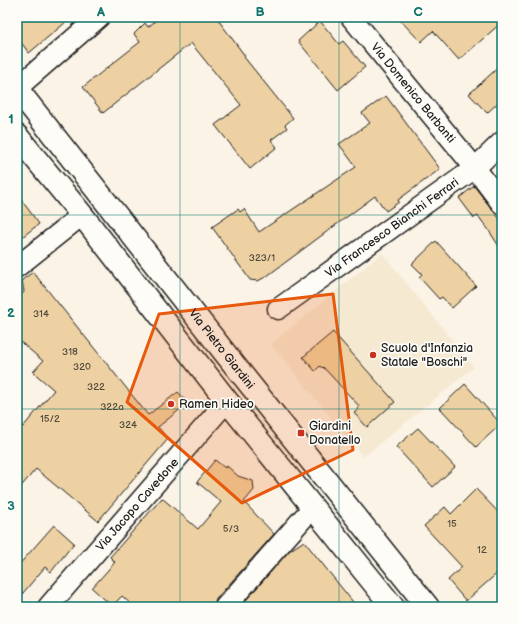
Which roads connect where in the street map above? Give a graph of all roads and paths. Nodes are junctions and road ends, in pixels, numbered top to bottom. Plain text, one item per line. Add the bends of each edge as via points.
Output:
1 (99, 17) edge
2 (351, 17) edge
3 (17, 89) edge
4 (17, 136) edge
5 (502, 142) edge
6 (475, 168) junction
7 (502, 204) edge
8 (82, 215) junction
9 (17, 267) edge
10 (278, 309) dead end
11 (227, 401) junction
12 (313, 507) junction
13 (48, 607) edge
14 (225, 607) edge
15 (393, 607) edge
16 (428, 607) edge

1 - 3 street
2 - 6 street, Via Domenico Barbanti
3 - 16 street, Via Pietro Giardini
4 - 8 street
5 - 6 street, Via Francesco Bianchi Ferrari
6 - 7 street, Via Domenico Barbanti
6 - 10 street, Via Francesco Bianchi Ferrari
8 - 9 street
8 - 11 street
11 - 12 street
11 - 13 street, Via Jacopo Cavedone
12 - 14 street
12 - 15 street

